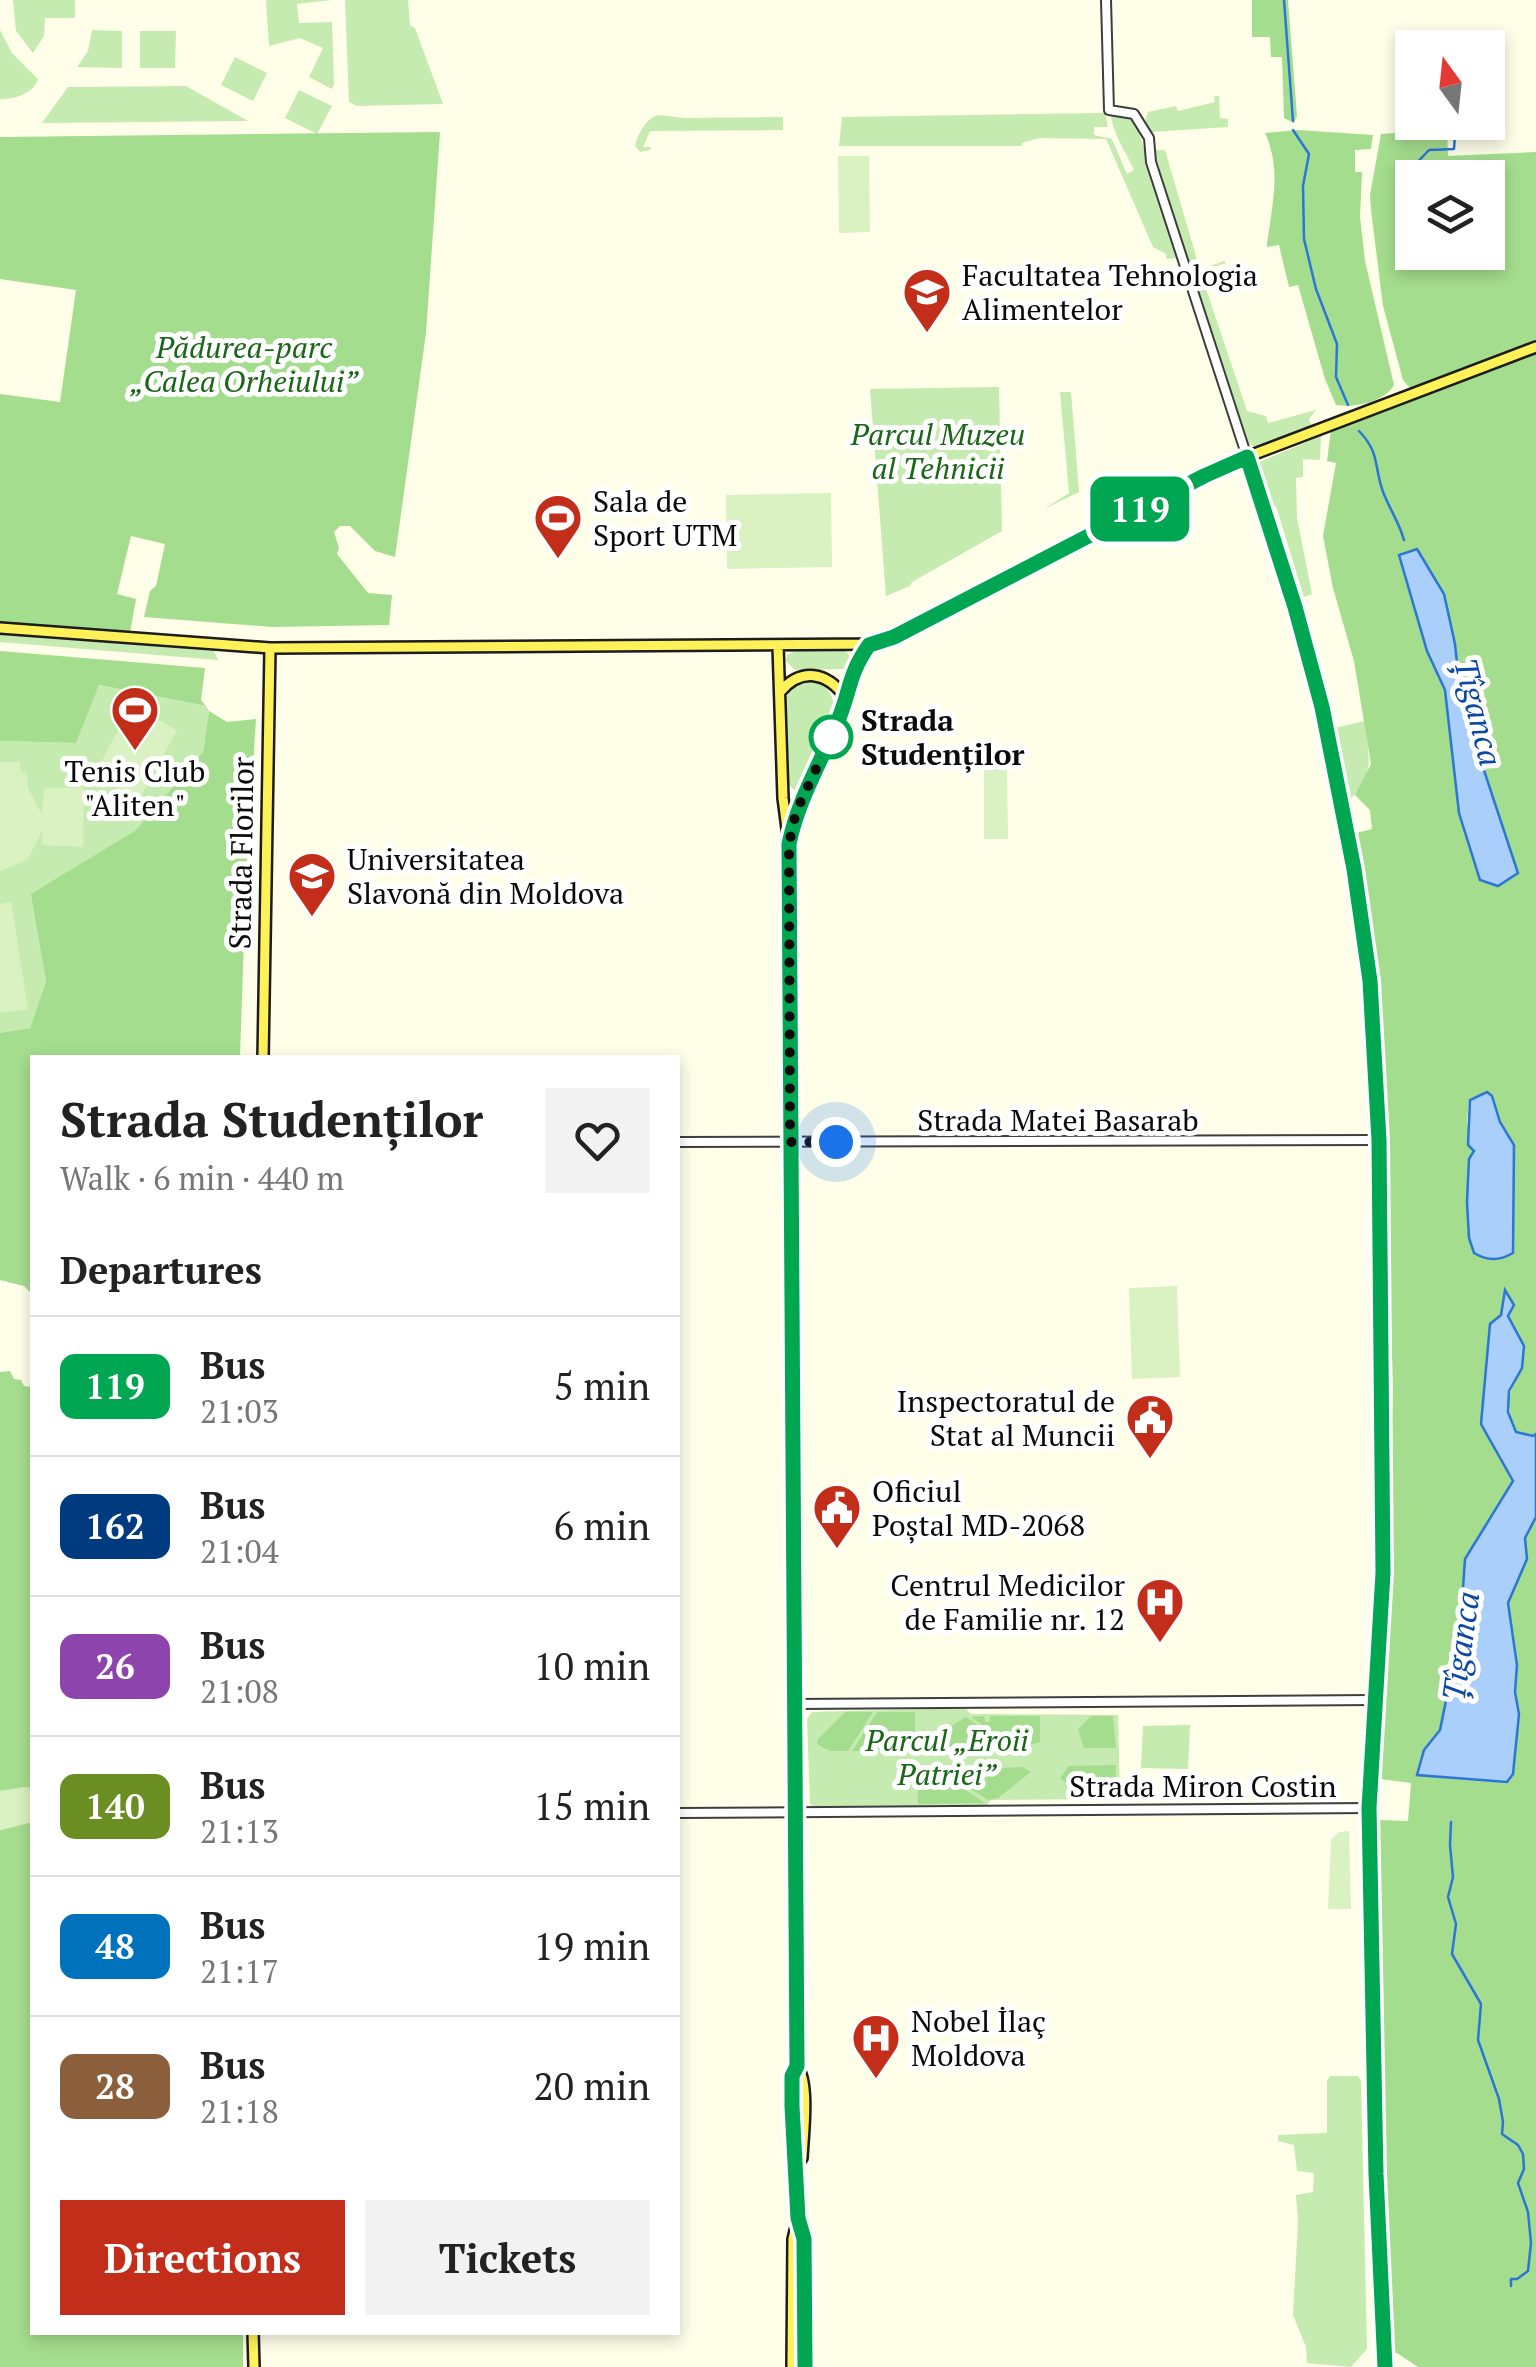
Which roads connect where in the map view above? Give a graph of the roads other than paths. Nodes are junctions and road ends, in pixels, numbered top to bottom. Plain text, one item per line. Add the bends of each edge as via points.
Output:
1 (1106, 0) edge
2 (1536, 347) edge
3 (1247, 457) junction
4 (0, 628) edge
5 (869, 645) junction
6 (778, 646) junction
7 (270, 648) junction
8 (780, 692) junction
9 (845, 697) junction
10 (782, 786) junction
11 (805, 792) junction
12 (789, 844) junction
13 (263, 1055) edge
14 (1379, 1140) junction
15 (680, 1142) edge
16 (791, 1142) junction
17 (1374, 1700) junction
18 (794, 1704) junction
19 (1369, 1808) junction
20 (795, 1812) junction
21 (680, 1813) edge
22 (798, 2218) junction
23 (253, 2335) edge
24 (254, 2367) edge
25 (792, 2367) edge
26 (805, 2367) edge
27 (1384, 2367) edge

1 - 3 street via 1109,110 1128,112 1149,138 1151,162
2 - 3 main road
3 - 5 main road
3 - 14 main road via 1295,607 1335,766 1370,981
4 - 7 main road
5 - 6 main road
5 - 9 main road
6 - 7 main road
6 - 8 main road
7 - 13 main road, Strada Florilor
8 - 9 main road via 796,677 816,674
8 - 10 main road
9 - 11 main road
10 - 11 main road via 792,794
10 - 12 main road
11 - 12 main road
12 - 16 main road
14 - 16 street, Strada Matei Basarab
14 - 17 main road via 1383,1573
15 - 16 street, Strada Matei Basarab
16 - 18 main road
17 - 18 street
17 - 19 main road
18 - 20 main road
19 - 20 street, Strada Miron Costin
19 - 27 main road
20 - 21 street, Strada Miron Costin
20 - 22 main road via 792,2106
22 - 25 main road
22 - 26 main road via 804,2239
23 - 24 main road

